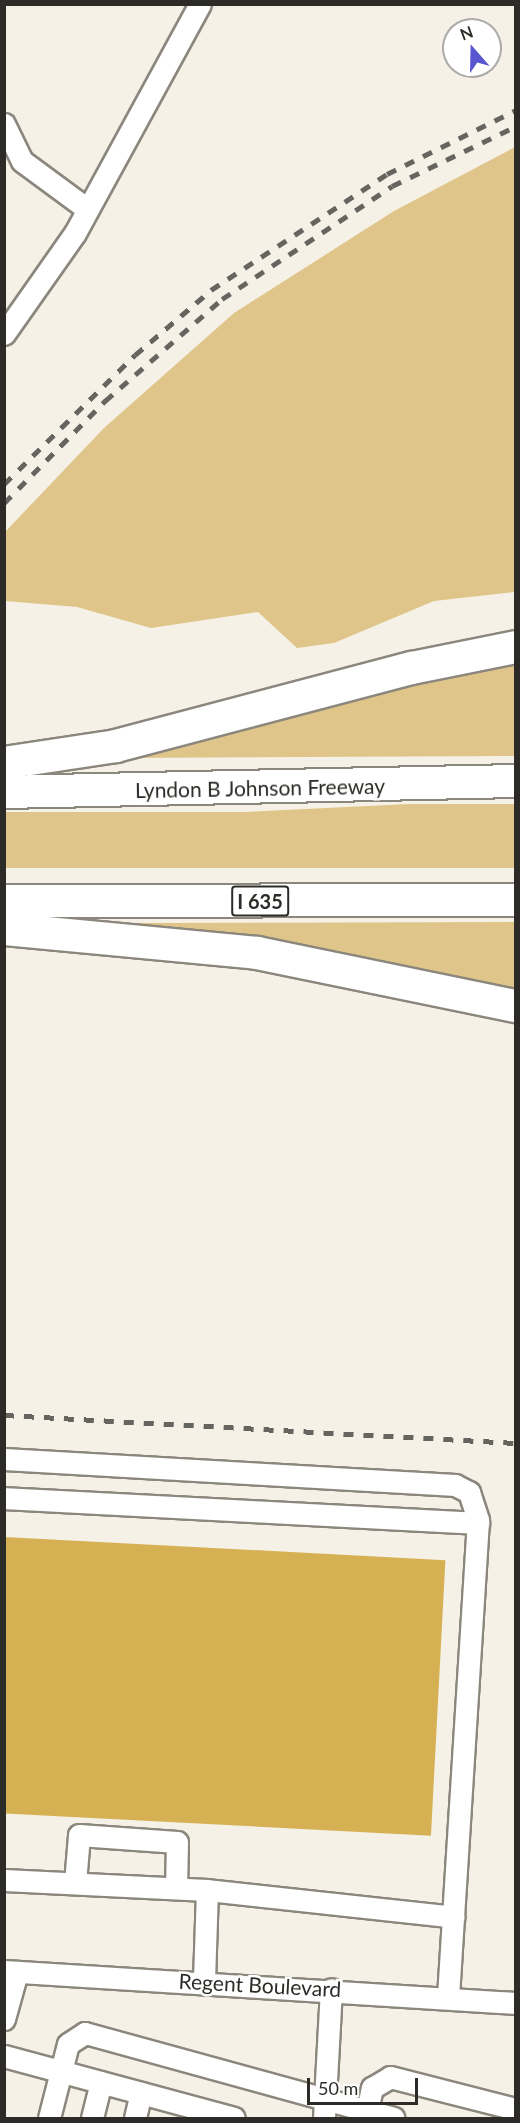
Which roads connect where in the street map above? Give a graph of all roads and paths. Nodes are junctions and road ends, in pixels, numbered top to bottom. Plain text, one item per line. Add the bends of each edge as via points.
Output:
1 (200, 4) edge
2 (4, 124) edge
3 (87, 208) junction
4 (4, 334) edge
5 (516, 647) edge
6 (4, 763) edge
7 (516, 781) edge
8 (4, 792) edge
9 (516, 900) edge
10 (4, 901) edge
11 (4, 929) edge
12 (516, 1006) edge
13 (4, 1459) edge
14 (4, 1498) edge
15 (477, 1523) junction
16 (4, 1880) edge
17 (75, 1883) junction
18 (176, 1888) junction
19 (207, 1890) junction
20 (454, 1917) junction
21 (11, 1971) edge
22 (204, 1982) junction
23 (331, 1989) junction
24 (448, 1996) junction
25 (516, 2003) edge
26 (4, 2019) edge
27 (4, 2056) edge
28 (62, 2072) junction
29 (101, 2082) junction
30 (141, 2093) junction
31 (324, 2109) edge
32 (516, 2109) edge
33 (367, 2111) junction
34 (49, 2118) edge
35 (92, 2118) edge
36 (135, 2118) edge
37 (234, 2118) edge
38 (394, 2118) edge

1 - 3 street
2 - 3 street via 21,161
3 - 4 street
5 - 6 highway via 412,668 116,746
7 - 8 highway, Lyndon B Johnson Freeway
9 - 10 highway, I 635
11 - 12 highway via 256,953
13 - 15 street via 455,1485 469,1492
14 - 15 street
15 - 20 street
16 - 17 street
17 - 18 street
17 - 18 street via 79,1835 177,1842
18 - 19 street
19 - 20 street
19 - 22 street
20 - 24 street
21 - 22 street, Regent Boulevard
21 - 26 street
22 - 23 street, Regent Boulevard
23 - 24 street, Regent Boulevard
23 - 31 street
24 - 25 street, Regent Boulevard
27 - 28 street
28 - 29 street
28 - 31 street via 68,2044 85,2033
28 - 34 street
29 - 30 street
29 - 35 street
30 - 36 street
30 - 37 street
31 - 33 street
32 - 33 street via 390,2077 372,2088
33 - 38 street

